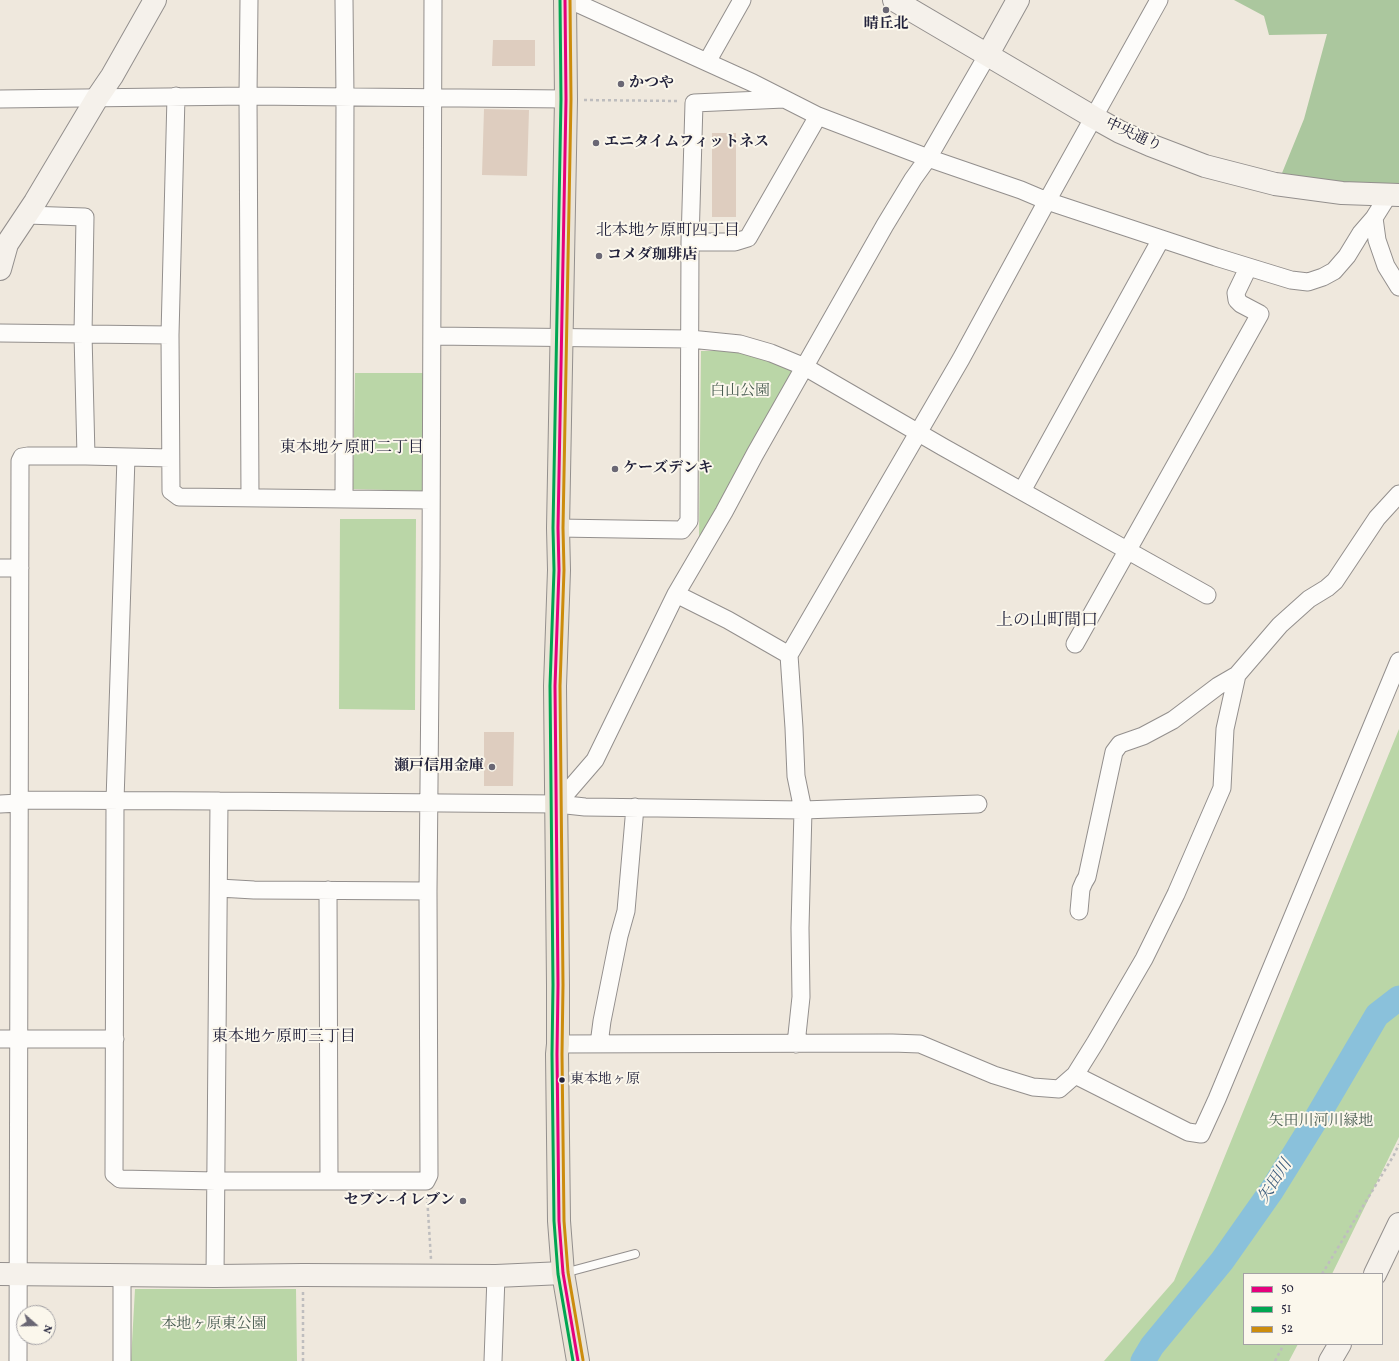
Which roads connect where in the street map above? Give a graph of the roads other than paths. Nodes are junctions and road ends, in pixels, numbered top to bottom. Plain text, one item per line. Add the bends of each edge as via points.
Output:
1 (155, 0) edge
2 (249, 0) edge
3 (344, 0) edge
4 (433, 0) edge
5 (565, 0) edge
6 (570, 0) edge
7 (742, 0) edge
8 (894, 0) edge
9 (1018, 0) edge
10 (1159, 0) edge
11 (988, 54) junction
12 (707, 62) junction
13 (176, 96) junction
14 (248, 96) junction
15 (345, 97) junction
16 (97, 98) junction
17 (433, 98) junction
18 (0, 99) edge
19 (787, 99) junction
20 (566, 100) junction
21 (818, 116) junction
22 (1093, 117) junction
23 (928, 158) junction
24 (1394, 195) edge
25 (1047, 201) junction
26 (27, 215) junction
27 (1374, 218) junction
28 (1161, 238) junction
29 (690, 242) junction
30 (4, 244) edge
31 (1248, 268) junction
32 (0, 269) edge
33 (1399, 288) edge
34 (0, 333) edge
35 (83, 334) junction
36 (170, 335) junction
37 (432, 336) junction
38 (561, 337) junction
39 (690, 339) junction
40 (805, 367) junction
41 (919, 433) junction
42 (86, 456) junction
43 (126, 457) junction
44 (170, 458) junction
45 (1022, 491) junction
46 (1399, 494) edge
47 (250, 498) junction
48 (344, 498) junction
49 (431, 500) junction
50 (558, 528) junction
51 (1128, 550) junction
52 (0, 568) edge
53 (20, 568) junction
54 (676, 594) junction
55 (1207, 595) dead end
56 (1075, 644) dead end
57 (789, 655) junction
58 (1399, 661) edge
59 (1237, 675) junction
60 (115, 801) junction
61 (219, 801) junction
62 (19, 803) junction
63 (0, 804) edge
64 (428, 804) junction
65 (557, 804) junction
66 (978, 804) dead end
67 (635, 807) junction
68 (803, 810) junction
69 (219, 888) junction
70 (328, 890) junction
71 (428, 891) junction
72 (1079, 910) dead end
73 (0, 1039) edge
74 (18, 1039) junction
75 (115, 1039) junction
76 (558, 1044) junction
77 (599, 1044) junction
78 (796, 1044) junction
79 (1076, 1074) junction
80 (329, 1180) junction
81 (216, 1181) junction
82 (1399, 1224) edge
83 (635, 1254) dead end
84 (563, 1273) junction
85 (1375, 1273) edge
86 (9, 1274) edge
87 (122, 1274) junction
88 (216, 1276) junction
89 (496, 1276) junction
90 (1339, 1345) edge
91 (18, 1361) edge
92 (122, 1361) edge
93 (493, 1361) edge
94 (578, 1361) edge
95 (1330, 1361) edge

1 - 16 street
2 - 14 street
3 - 15 street
4 - 17 street
5 - 20 highway
6 - 12 street
7 - 12 street
8 - 11 street, 中央通り
9 - 11 street
10 - 22 street
11 - 22 street, 中央通り
11 - 23 street
12 - 19 street
13 - 14 street
13 - 16 street
13 - 36 street
14 - 15 street
14 - 47 street
15 - 17 street
15 - 48 street
16 - 18 street
16 - 26 street
17 - 20 street
17 - 37 street
19 - 21 street
19 - 29 street via 694,103
20 - 38 highway
21 - 23 street
21 - 29 street via 748,238 735,242
22 - 24 street, 中央通り via 1120,132 1205,166 1275,184 1342,193
22 - 25 street
23 - 25 street
23 - 40 street via 885,225
24 - 27 street
25 - 28 street
25 - 41 street
26 - 30 street
26 - 35 street via 85,217
27 - 31 street via 1347,256 1323,277 1308,282 1291,280
27 - 33 street via 1377,240 1386,266
28 - 31 street
28 - 45 street
29 - 39 street
30 - 32 street
31 - 51 street via 1236,292 1237,300 1260,314
34 - 35 street
35 - 36 street
35 - 42 street
36 - 44 street
37 - 38 street
37 - 49 street
38 - 39 street
38 - 50 highway
39 - 40 street via 740,344
39 - 50 street via 689,521 682,530
40 - 41 street
40 - 54 street
41 - 45 street
41 - 57 street
42 - 43 street
42 - 53 street via 22,457
43 - 44 street
43 - 60 street
44 - 47 street via 171,491 179,497
45 - 51 street
46 - 59 street via 1377,518 1335,581 1309,599 1280,625
47 - 48 street
48 - 49 street
49 - 64 street
50 - 65 highway via 555,686
51 - 55 street
51 - 56 street
52 - 53 street
53 - 62 street
54 - 57 street
54 - 65 street via 595,760
57 - 68 street via 796,776
58 - 79 street via 1201,1134 1188,1132
59 - 72 street via 1173,720 1120,744 1114,752 1087,877 1081,889
59 - 79 street via 1225,729 1222,788 1176,894 1144,959
60 - 61 street
60 - 62 street via 27,800
60 - 75 street
61 - 64 street
61 - 69 street
62 - 63 street
62 - 74 street
64 - 65 street
64 - 71 street
65 - 67 street
65 - 76 highway
66 - 68 street
67 - 68 street
67 - 77 street via 626,911
68 - 78 street via 801,997
69 - 70 street
69 - 81 street
70 - 71 street
70 - 80 street
71 - 80 street via 429,1176 426,1182
73 - 74 street
74 - 75 street
74 - 86 street
75 - 81 street via 114,1174 120,1179
76 - 77 street
76 - 84 highway via 559,1214
77 - 78 street
78 - 79 street via 920,1044 1033,1087 1059,1088
80 - 81 street
81 - 88 street
82 - 85 street
83 - 84 lane
84 - 89 street
84 - 94 highway
86 - 87 street
86 - 91 street
87 - 88 street
87 - 92 street
88 - 89 street
89 - 93 street
90 - 95 street

